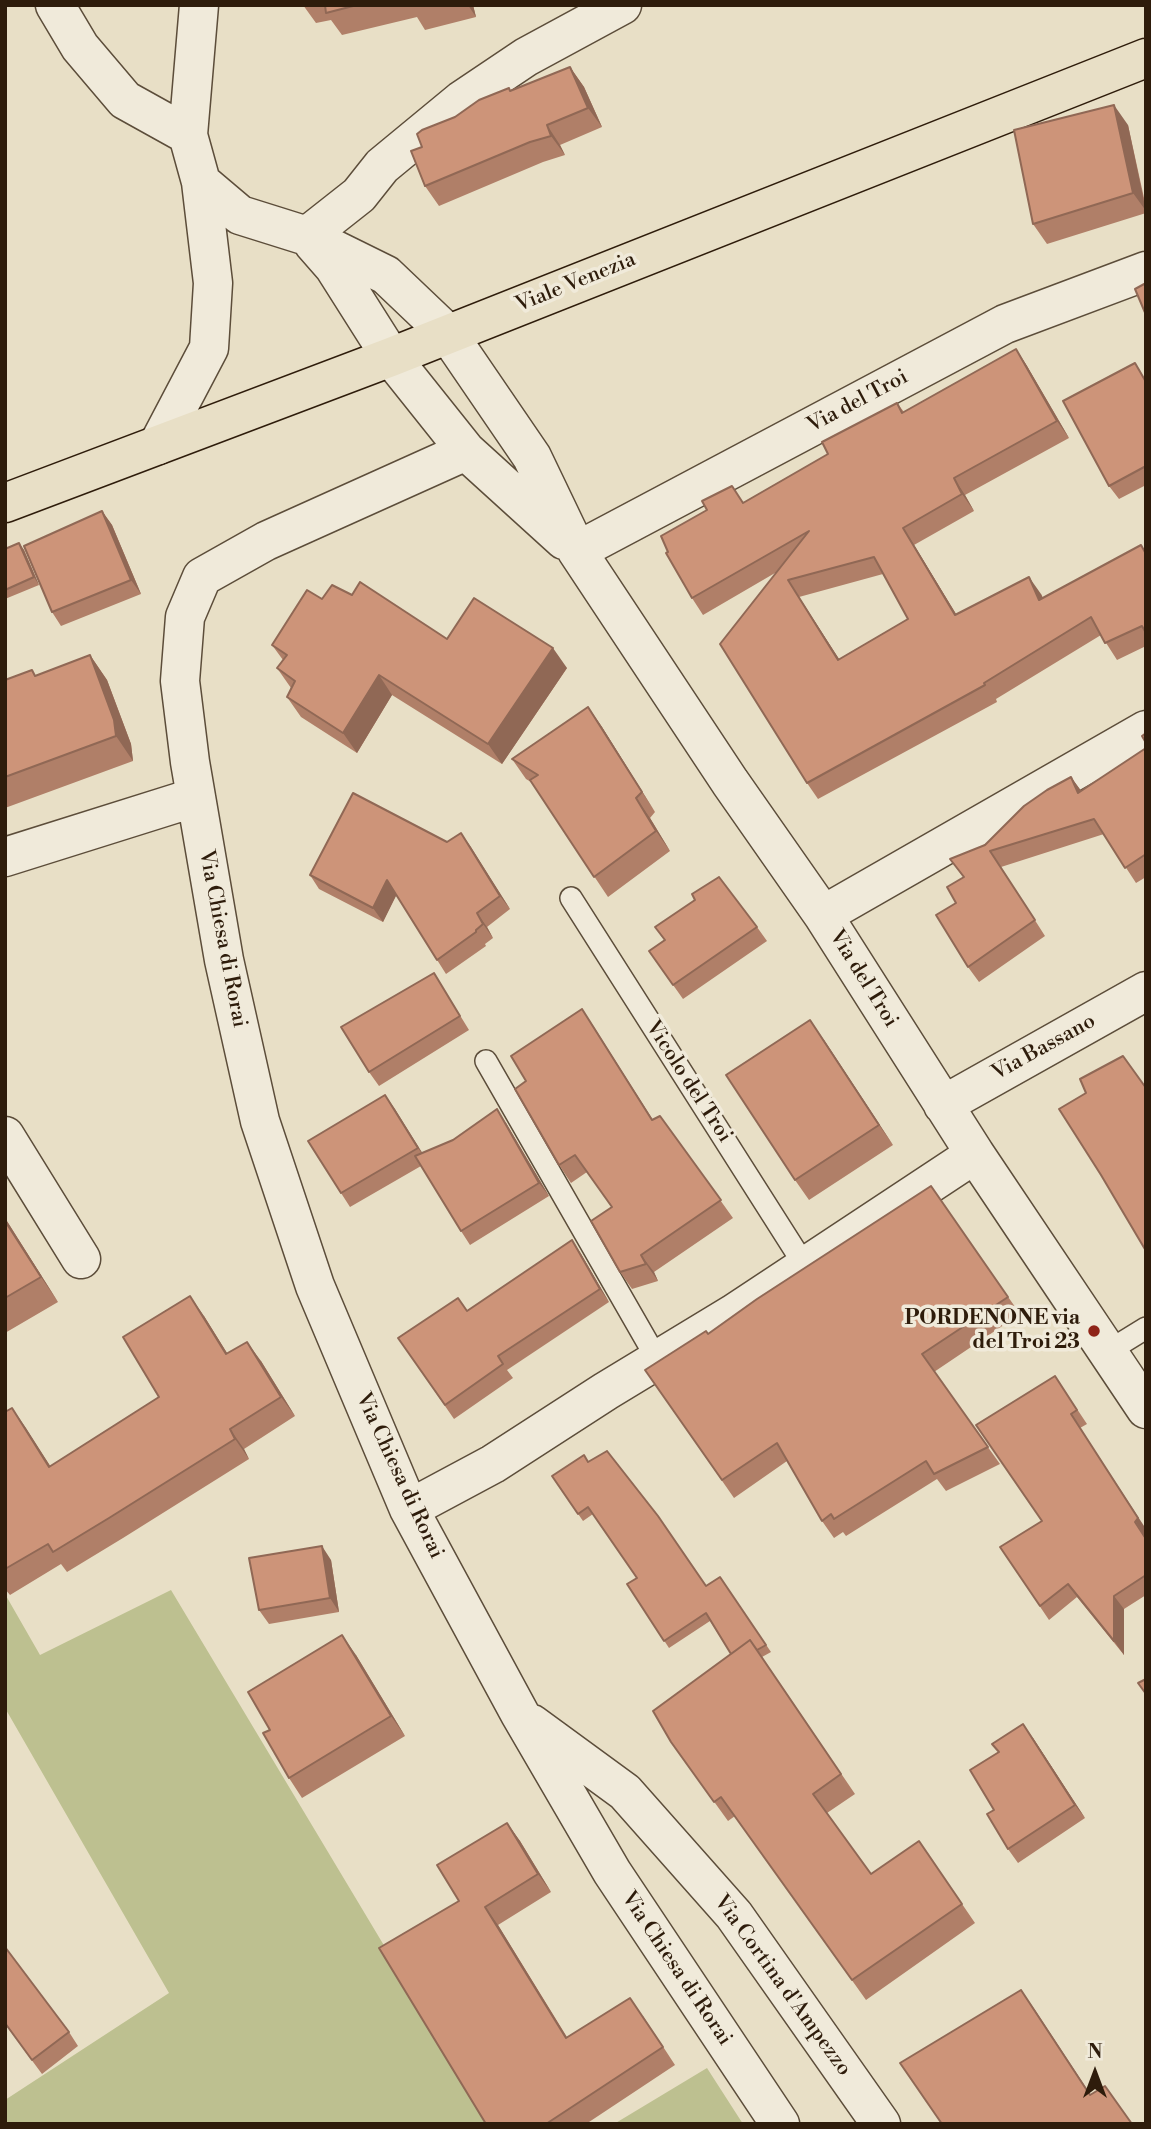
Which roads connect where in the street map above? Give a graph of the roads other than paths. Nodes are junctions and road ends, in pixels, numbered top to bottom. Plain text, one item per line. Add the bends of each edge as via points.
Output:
1 (55, 5) edge
2 (200, 5) edge
3 (622, 5) edge
4 (1146, 58) edge
5 (188, 135) junction
6 (201, 182) junction
7 (307, 236) junction
8 (1146, 271) edge
9 (448, 334) junction
10 (391, 357) junction
11 (158, 445) junction
12 (466, 451) junction
13 (5, 503) edge
14 (577, 551) junction
15 (1146, 730) edge
16 (196, 797) junction
17 (5, 857) edge
18 (571, 898) dead end
19 (823, 915) junction
20 (1146, 992) edge
21 (486, 1061) dead end
22 (943, 1105) junction
23 (5, 1136) edge
24 (975, 1154) junction
25 (81, 1259) dead end
26 (805, 1266) junction
27 (1146, 1328) edge
28 (1107, 1352) junction
29 (657, 1359) junction
30 (1146, 1409) edge
31 (409, 1508) junction
32 (520, 1714) junction
33 (780, 2124) edge
34 (881, 2124) edge

1 - 5 street via 80,47 125,100
2 - 5 street
3 - 7 street via 526,57 462,100
4 - 9 main road, Viale Venezia
5 - 6 street
6 - 7 street, Via del Troi via 240,215
6 - 11 street via 213,283 209,348
7 - 9 street, Via del Troi via 386,275
7 - 10 street, Via del Troi via 334,267
8 - 14 street, Via del Troi via 1004,324
9 - 10 main road, Viale Venezia
9 - 14 street, Via del Troi via 532,457
10 - 11 main road, Viale Venezia
10 - 12 street, Via del Troi
11 - 13 main road, Viale Venezia
12 - 14 street, Via del Troi
12 - 16 street, Via Chiesa di Rorai via 266,541 202,577 185,617 180,681
14 - 19 street, Via del Troi
15 - 19 street
16 - 17 street
16 - 31 street, Via Chiesa di Rorai via 224,960 260,1121 315,1286
18 - 26 lane, Vicolo del Troi
19 - 22 street, Via del Troi
20 - 22 street, Via Bassano
21 - 29 lane
22 - 24 street, Via del Troi
23 - 25 street
24 - 26 street
24 - 28 street, Via del Troi
26 - 29 street
27 - 28 lane
28 - 30 street, Via del Troi
29 - 31 street via 493,1464
31 - 32 street, Via Chiesa di Rorai
32 - 33 street, Via Chiesa di Rorai via 612,1872
32 - 34 street, Via Cortina d'Ampezzo via 625,1792 734,1915

